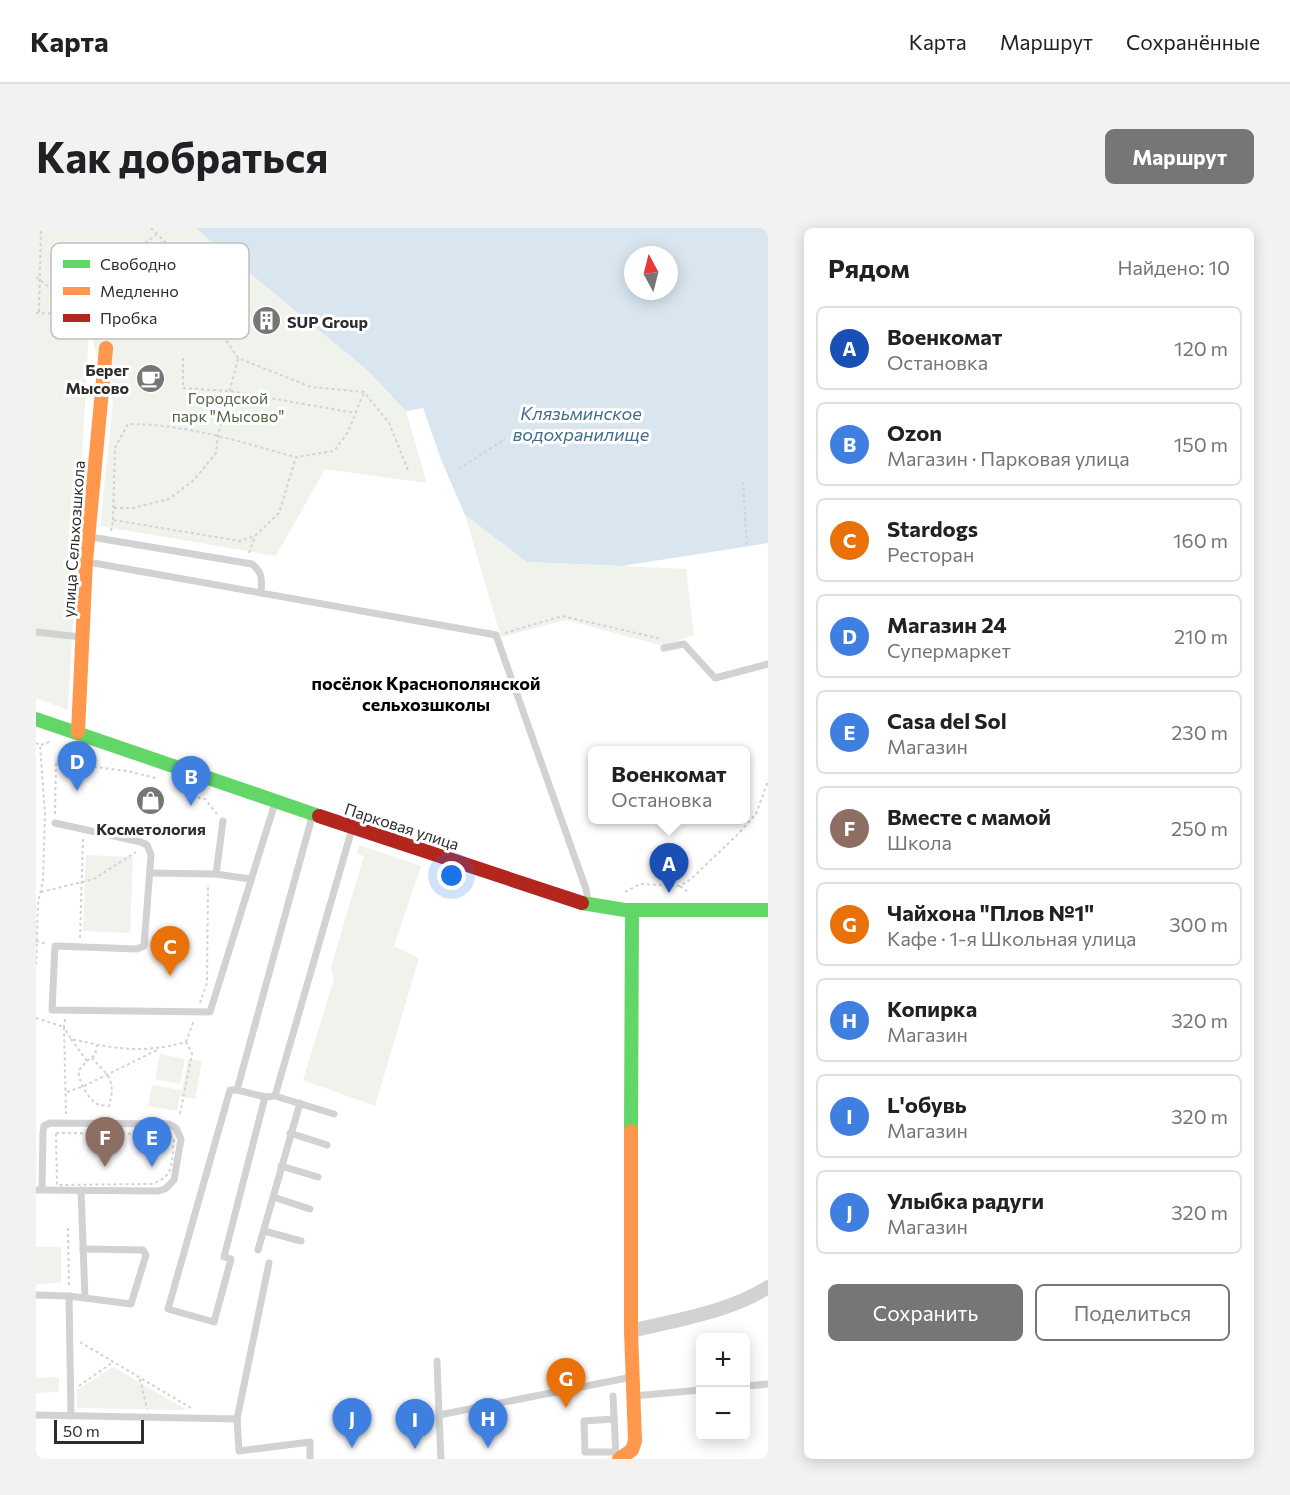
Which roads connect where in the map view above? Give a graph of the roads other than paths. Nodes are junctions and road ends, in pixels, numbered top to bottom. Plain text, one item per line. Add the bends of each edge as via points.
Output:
1 (106, 348) road end
2 (88, 536) junction
3 (86, 561) junction
4 (261, 593) junction
5 (36, 632) edge
6 (83, 637) junction
7 (664, 648) dead end
8 (768, 664) edge
9 (36, 719) edge
10 (78, 732) junction
11 (276, 801) junction
12 (313, 814) junction
13 (223, 821) road end
14 (56, 823) road end
15 (353, 827) junction
16 (150, 873) junction
17 (212, 875) junction
18 (250, 879) junction
19 (588, 905) junction
20 (632, 910) junction
21 (768, 910) edge
22 (237, 1090) junction
23 (275, 1096) junction
24 (265, 1097) junction
25 (300, 1103) junction
26 (334, 1114) dead end
27 (290, 1133) junction
28 (327, 1145) dead end
29 (281, 1166) junction
30 (318, 1177) dead end
31 (39, 1190) edge
32 (81, 1190) junction
33 (273, 1197) junction
34 (310, 1209) dead end
35 (264, 1230) junction
36 (302, 1241) dead end
37 (83, 1249) junction
38 (258, 1250) dead end
39 (270, 1263) dead end
40 (768, 1287) edge
41 (36, 1295) edge
42 (69, 1296) junction
43 (85, 1298) junction
44 (631, 1331) junction
45 (437, 1361) dead end
46 (632, 1377) junction
47 (768, 1384) edge
48 (750, 1386) edge
49 (696, 1390) edge
50 (613, 1396) dead end
51 (633, 1396) junction
52 (36, 1415) edge
53 (439, 1415) junction
54 (71, 1416) junction
55 (237, 1419) junction
56 (614, 1419) junction
57 (617, 1457) edge
58 (310, 1459) edge
59 (441, 1459) edge

1 - 2 street, улица Сельхозшкола
2 - 3 street, улица Сельхозшкола
2 - 4 lane via 252,564 262,577
3 - 4 lane
3 - 6 street, улица Сельхозшкола
4 - 19 lane via 496,635 586,889
5 - 6 lane
6 - 10 street, улица Сельхозшкола
7 - 8 lane via 684,644 715,678
9 - 10 street, Парковая улица
10 - 11 street, Парковая улица
11 - 12 street, Парковая улица
11 - 18 lane
12 - 15 street, Парковая улица
12 - 22 lane
13 - 17 lane
14 - 16 lane via 147,845
15 - 19 street, Парковая улица
15 - 23 lane
16 - 17 lane
16 - 18 lane via 144,946 55,946 52,1010 210,1012
17 - 18 lane
19 - 20 street, Парковая улица
20 - 21 street, Парковая улица
20 - 44 street
22 - 24 lane
22 - 24 lane via 230,1090 168,1309 214,1322 231,1259 224,1257
23 - 24 lane
23 - 25 lane
25 - 26 lane
25 - 27 lane
27 - 28 lane
27 - 29 lane
29 - 30 lane
29 - 33 lane
31 - 32 lane
31 - 32 lane via 43,1132 50,1123 169,1124 176,1128 181,1139 174,1180 165,1189
32 - 37 lane
33 - 34 lane
33 - 35 lane
35 - 36 lane
35 - 38 lane
37 - 43 lane
37 - 43 lane via 143,1250 146,1256 131,1304
39 - 55 lane
40 - 44 street via 714,1311
41 - 42 lane
42 - 43 lane
42 - 54 lane
44 - 46 street
45 - 53 lane
46 - 51 street
46 - 53 lane
47 - 48 lane
49 - 51 lane
50 - 56 lane
51 - 57 street via 634,1446
52 - 54 lane
53 - 59 lane
54 - 55 lane
55 - 58 lane via 239,1451 310,1442
56 - 57 lane
56 - 57 lane via 584,1421 585,1452

